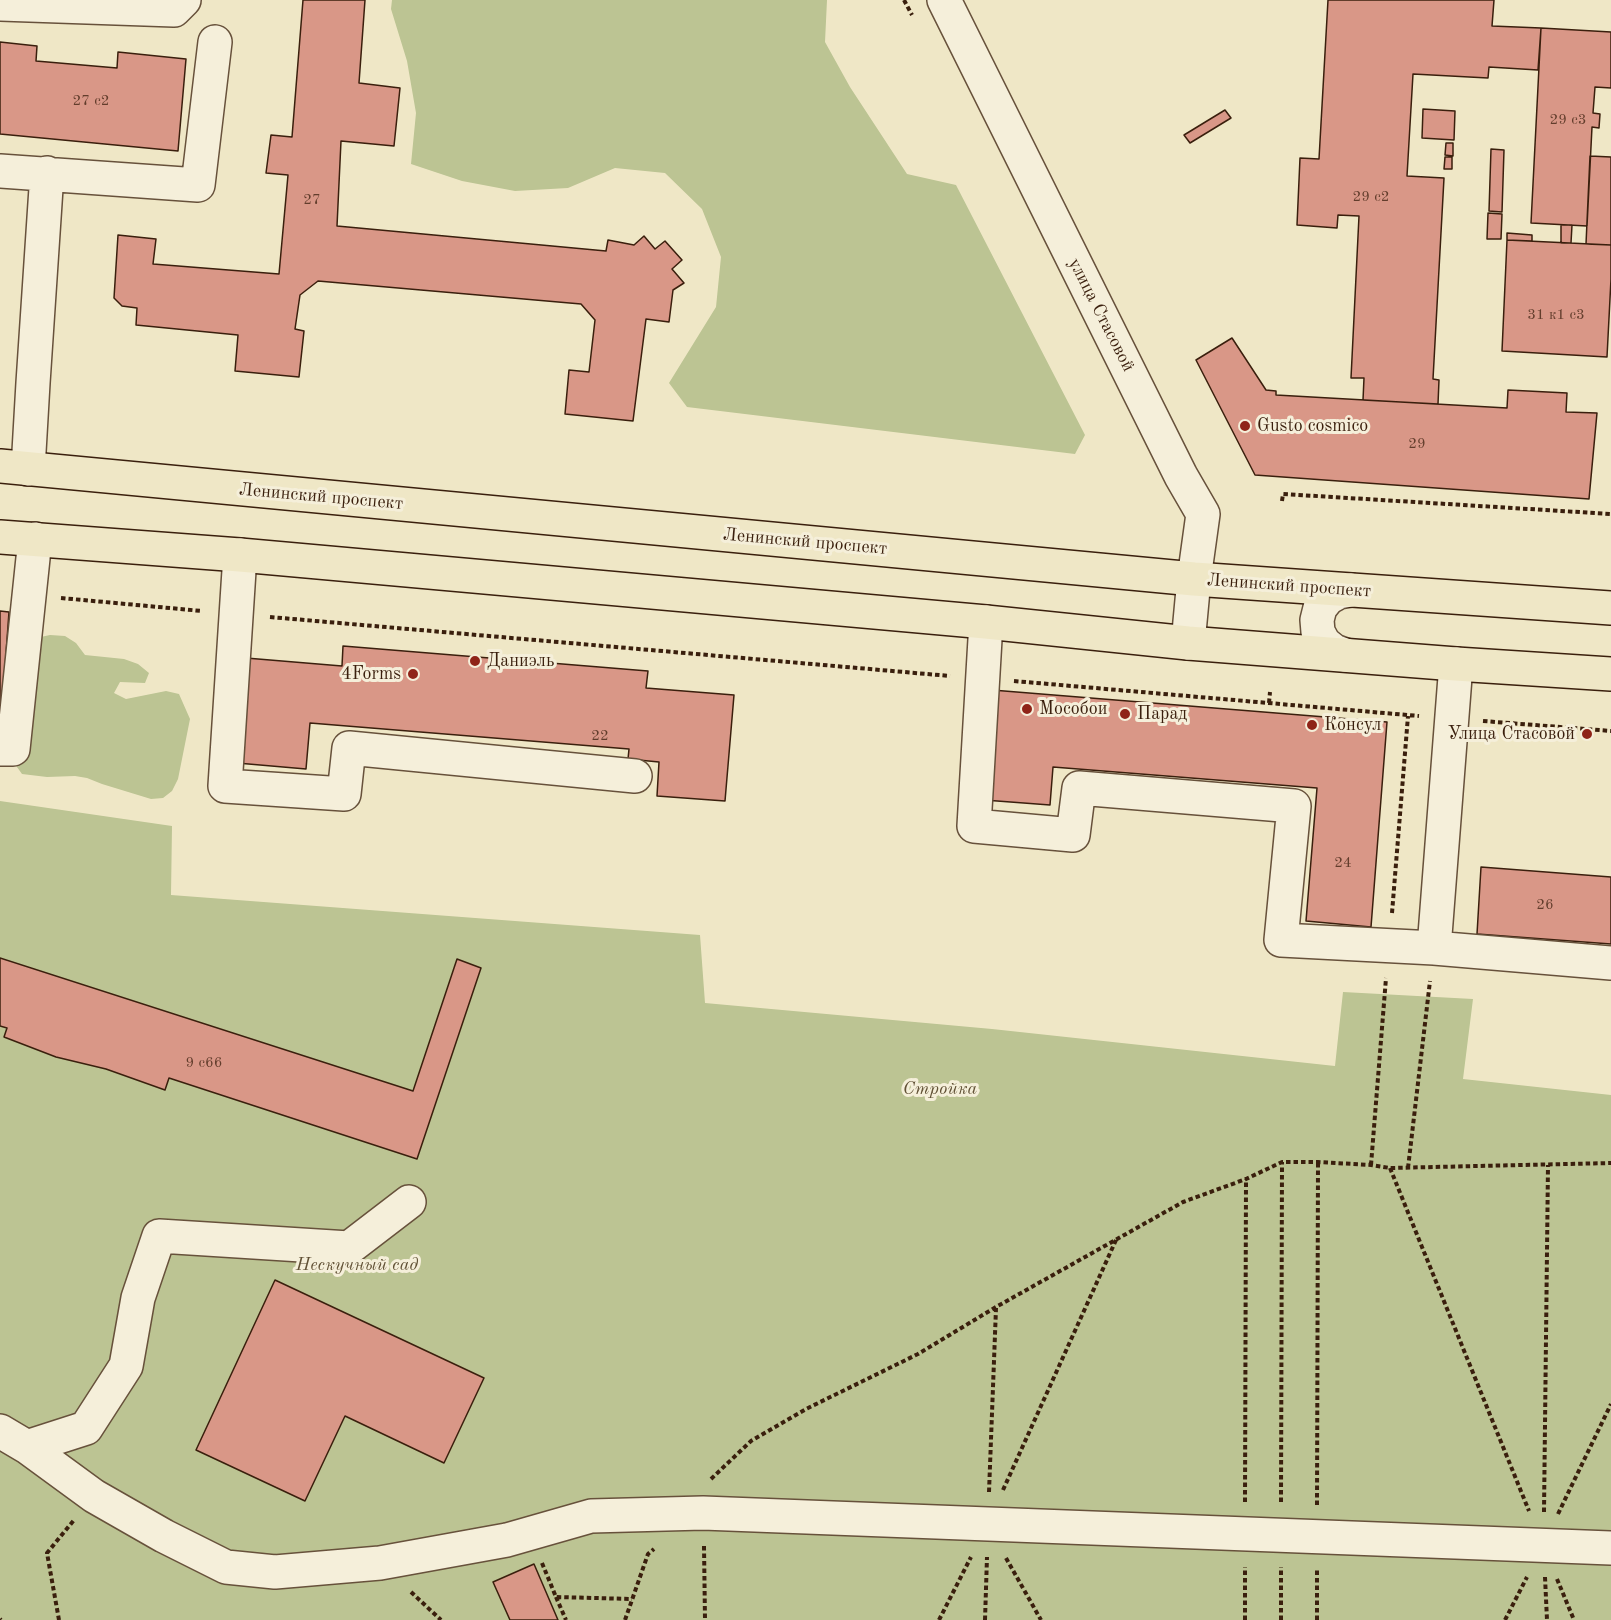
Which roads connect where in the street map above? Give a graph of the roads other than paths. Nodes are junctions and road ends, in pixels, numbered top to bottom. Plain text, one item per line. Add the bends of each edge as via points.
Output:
1 (184, 0) edge
2 (944, 0) edge
3 (0, 4) edge
4 (215, 42) dead end
5 (0, 171) edge
6 (47, 173) junction
7 (14, 468) edge
8 (0, 537) edge
9 (35, 539) junction
10 (240, 555) junction
11 (1194, 579) junction
12 (1351, 590) junction
13 (1611, 608) edge
14 (986, 622) junction
15 (1188, 643) junction
16 (1346, 655) junction
17 (1456, 664) junction
18 (1611, 674) edge
19 (0, 749) edge
20 (635, 777) dead end
21 (1434, 948) junction
22 (1611, 963) edge
23 (409, 1202) dead end
24 (14, 1439) edge
25 (1611, 1548) edge

1 - 3 street via 174,10
2 - 11 street, улица Стасовой via 1203,514
4 - 6 street via 198,185
5 - 6 street
6 - 7 street via 33,383
7 - 11 main road, Ленинский проспект
8 - 9 main road
9 - 10 main road
9 - 19 street via 13,749
10 - 14 main road
10 - 20 street via 225,786 344,794 350,747
11 - 12 main road, Ленинский проспект
11 - 15 street, улица Стасовой
12 - 13 main road, Ленинский проспект
12 - 16 street via 1328,598 1317,620 1324,643
14 - 15 main road
14 - 21 street via 974,826 1072,835 1079,788 1294,806 1281,940
15 - 16 main road
16 - 17 main road
17 - 18 main road
17 - 21 street
21 - 22 street
23 - 24 street via 348,1248 159,1236 138,1298 126,1366 86,1428
24 - 25 street via 94,1496 164,1536 226,1567 275,1572 380,1563 507,1540 591,1516 703,1513

